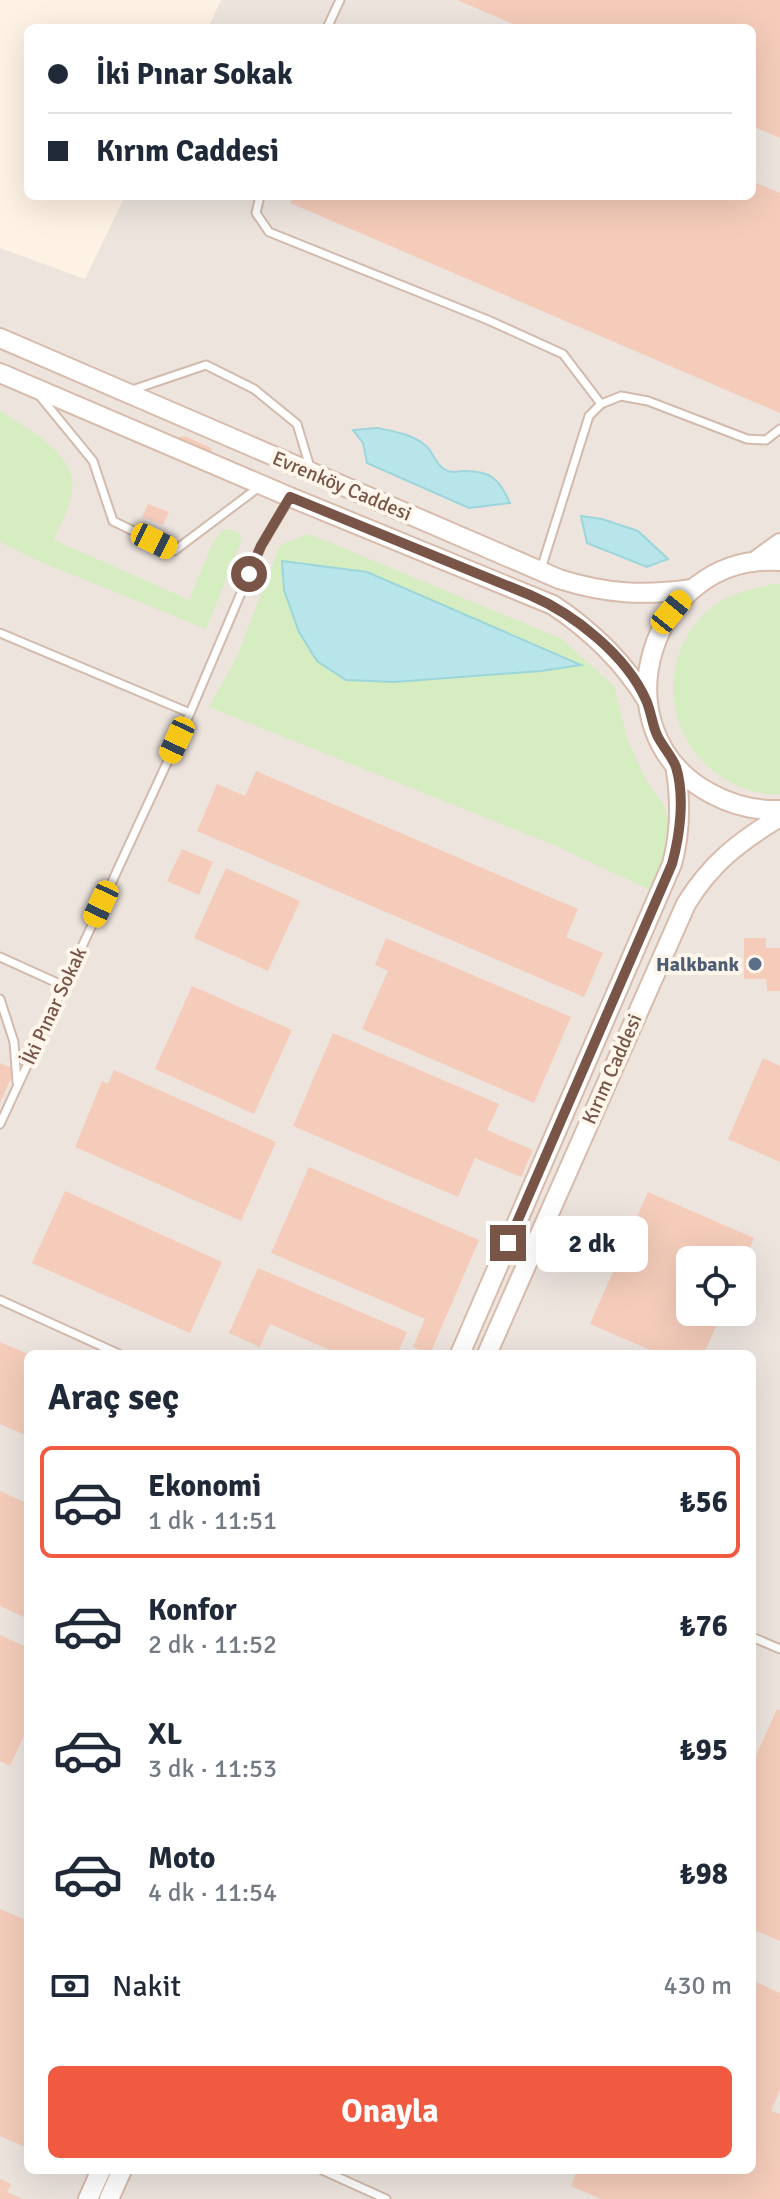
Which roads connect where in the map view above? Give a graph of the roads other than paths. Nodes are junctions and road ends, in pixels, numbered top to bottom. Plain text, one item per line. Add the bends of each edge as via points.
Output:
1 (340, 0) edge
2 (329, 24) edge
3 (259, 200) edge
4 (0, 338) edge
5 (0, 373) edge
6 (32, 387) junction
7 (125, 392) junction
8 (601, 404) junction
9 (780, 429) edge
10 (312, 473) junction
11 (261, 485) junction
12 (290, 497) junction
13 (780, 543) edge
14 (780, 561) edge
15 (754, 562) junction
16 (541, 572) junction
17 (692, 589) junction
18 (0, 633) edge
19 (648, 702) junction
20 (190, 713) junction
21 (675, 765) junction
22 (780, 810) edge
23 (780, 817) edge
24 (0, 957) edge
25 (64, 986) junction
26 (0, 999) edge
27 (17, 1086) junction
28 (0, 1124) edge
29 (0, 1300) edge
30 (110, 1350) edge
31 (462, 1350) edge
32 (489, 1350) edge
33 (756, 1639) edge
34 (780, 1649) edge
35 (99, 2174) edge
36 (120, 2174) edge
37 (331, 2174) edge
38 (88, 2199) edge
39 (109, 2199) edge
40 (386, 2199) edge

1 - 2 lane
3 - 8 lane via 256,213 269,232 563,354
4 - 7 main road, Evrenköy Caddesi
5 - 6 main road, Evrenköy Caddesi
6 - 11 main road, Evrenköy Caddesi
6 - 11 lane via 93,461 113,521 174,551
7 - 10 main road, Evrenköy Caddesi
7 - 10 lane via 206,365 254,389 297,424
8 - 9 lane via 621,396 648,401 747,439 766,440
8 - 16 lane via 589,416
10 - 16 main road, Evrenköy Caddesi
11 - 12 main road, Evrenköy Caddesi
12 - 19 main road, Evrenköy Caddesi via 553,605 610,652
12 - 20 lane, İki Pınar Sokak via 261,546
13 - 15 main road
14 - 15 main road
15 - 17 main road
16 - 17 main road, Evrenköy Caddesi via 614,592
17 - 19 main road via 655,640 647,670
18 - 20 lane
19 - 21 main road via 657,735
20 - 25 lane, İki Pınar Sokak
21 - 22 main road via 720,799
21 - 31 main road, Kırım Caddesi via 680,814 672,864
23 - 32 main road, Kırım Caddesi via 721,859 686,904
24 - 25 lane
25 - 27 lane, İki Pınar Sokak
26 - 27 lane via 14,1042
27 - 28 lane, İki Pınar Sokak
29 - 30 lane
33 - 34 lane
35 - 38 main road
36 - 39 main road
37 - 40 lane

